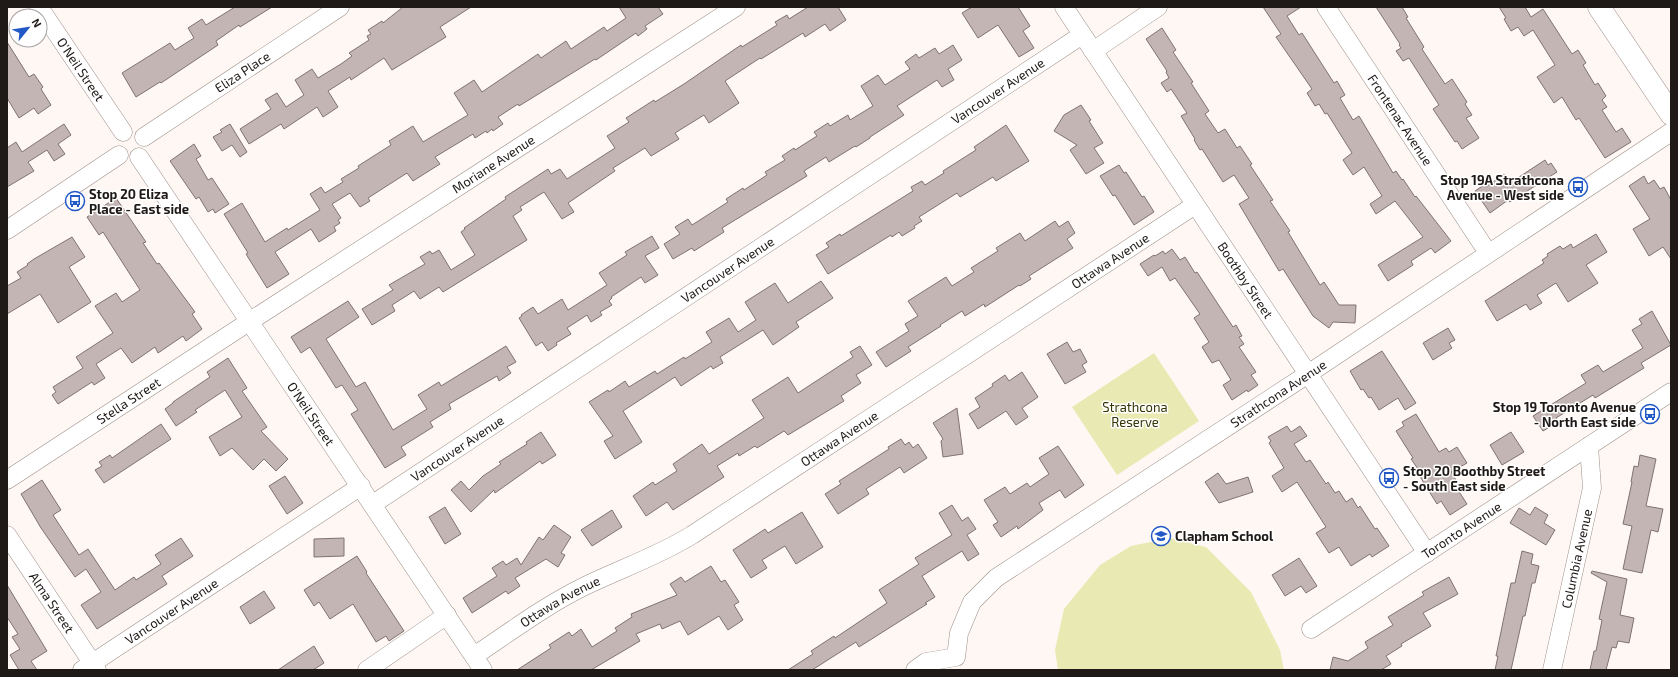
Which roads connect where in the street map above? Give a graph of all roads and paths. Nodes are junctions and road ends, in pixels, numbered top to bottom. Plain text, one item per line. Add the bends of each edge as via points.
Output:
1 (39, 7) edge
2 (340, 7) edge
3 (736, 7) edge
4 (1064, 7) edge
5 (1158, 7) edge
6 (1326, 7) edge
7 (1599, 7) edge
8 (1082, 35) junction
9 (1093, 51) junction
10 (1671, 114) edge
11 (123, 132) junction
12 (1671, 132) edge
13 (144, 137) junction
14 (119, 154) junction
15 (139, 157) junction
16 (1195, 205) junction
17 (7, 230) edge
18 (1488, 254) junction
19 (250, 321) junction
20 (1308, 374) junction
21 (1671, 392) edge
22 (1589, 446) junction
23 (7, 480) edge
24 (361, 486) junction
25 (373, 504) junction
26 (7, 535) edge
27 (1427, 553) junction
28 (447, 615) junction
29 (1311, 629) dead end
30 (479, 663) edge
31 (959, 663) edge
32 (90, 668) edge
33 (367, 670) edge
34 (915, 670) edge
35 (1552, 670) edge

1 - 11 street, O'Neil Street
2 - 13 street, Eliza Place
3 - 19 street, Moriane Avenue
4 - 8 street, Boothby Street
5 - 9 street
6 - 18 street, Frontenac Avenue
7 - 10 main road
8 - 9 street, Boothby Street
8 - 25 street, Vancouver Avenue
9 - 16 street, Boothby Street
11 - 13 street via 133,130
11 - 14 street via 116,141
12 - 18 street, Strathcona Avenue
13 - 15 street via 145,149
14 - 15 street via 130,160
14 - 17 street
15 - 19 street, O'Neil Street
16 - 20 street, Boothby Street
16 - 30 street, Ottawa Avenue via 692,536 566,596
18 - 20 street, Strathcona Avenue
19 - 23 street, Stella Street
19 - 24 street, O'Neil Street
20 - 27 street, Boothby Street
20 - 31 street, Strathcona Avenue via 996,578 972,602 959,633
21 - 22 street, Toronto Avenue
22 - 27 street, Toronto Avenue
22 - 35 street, Columbia Avenue via 1592,488
24 - 25 street, O'Neil Street
24 - 32 street, Vancouver Avenue
25 - 28 street, O'Neil Street
26 - 32 street, Alma Street
27 - 29 street, Toronto Avenue
28 - 30 street, O'Neil Street
28 - 33 street
31 - 34 street, Strathcona Avenue via 926,662

